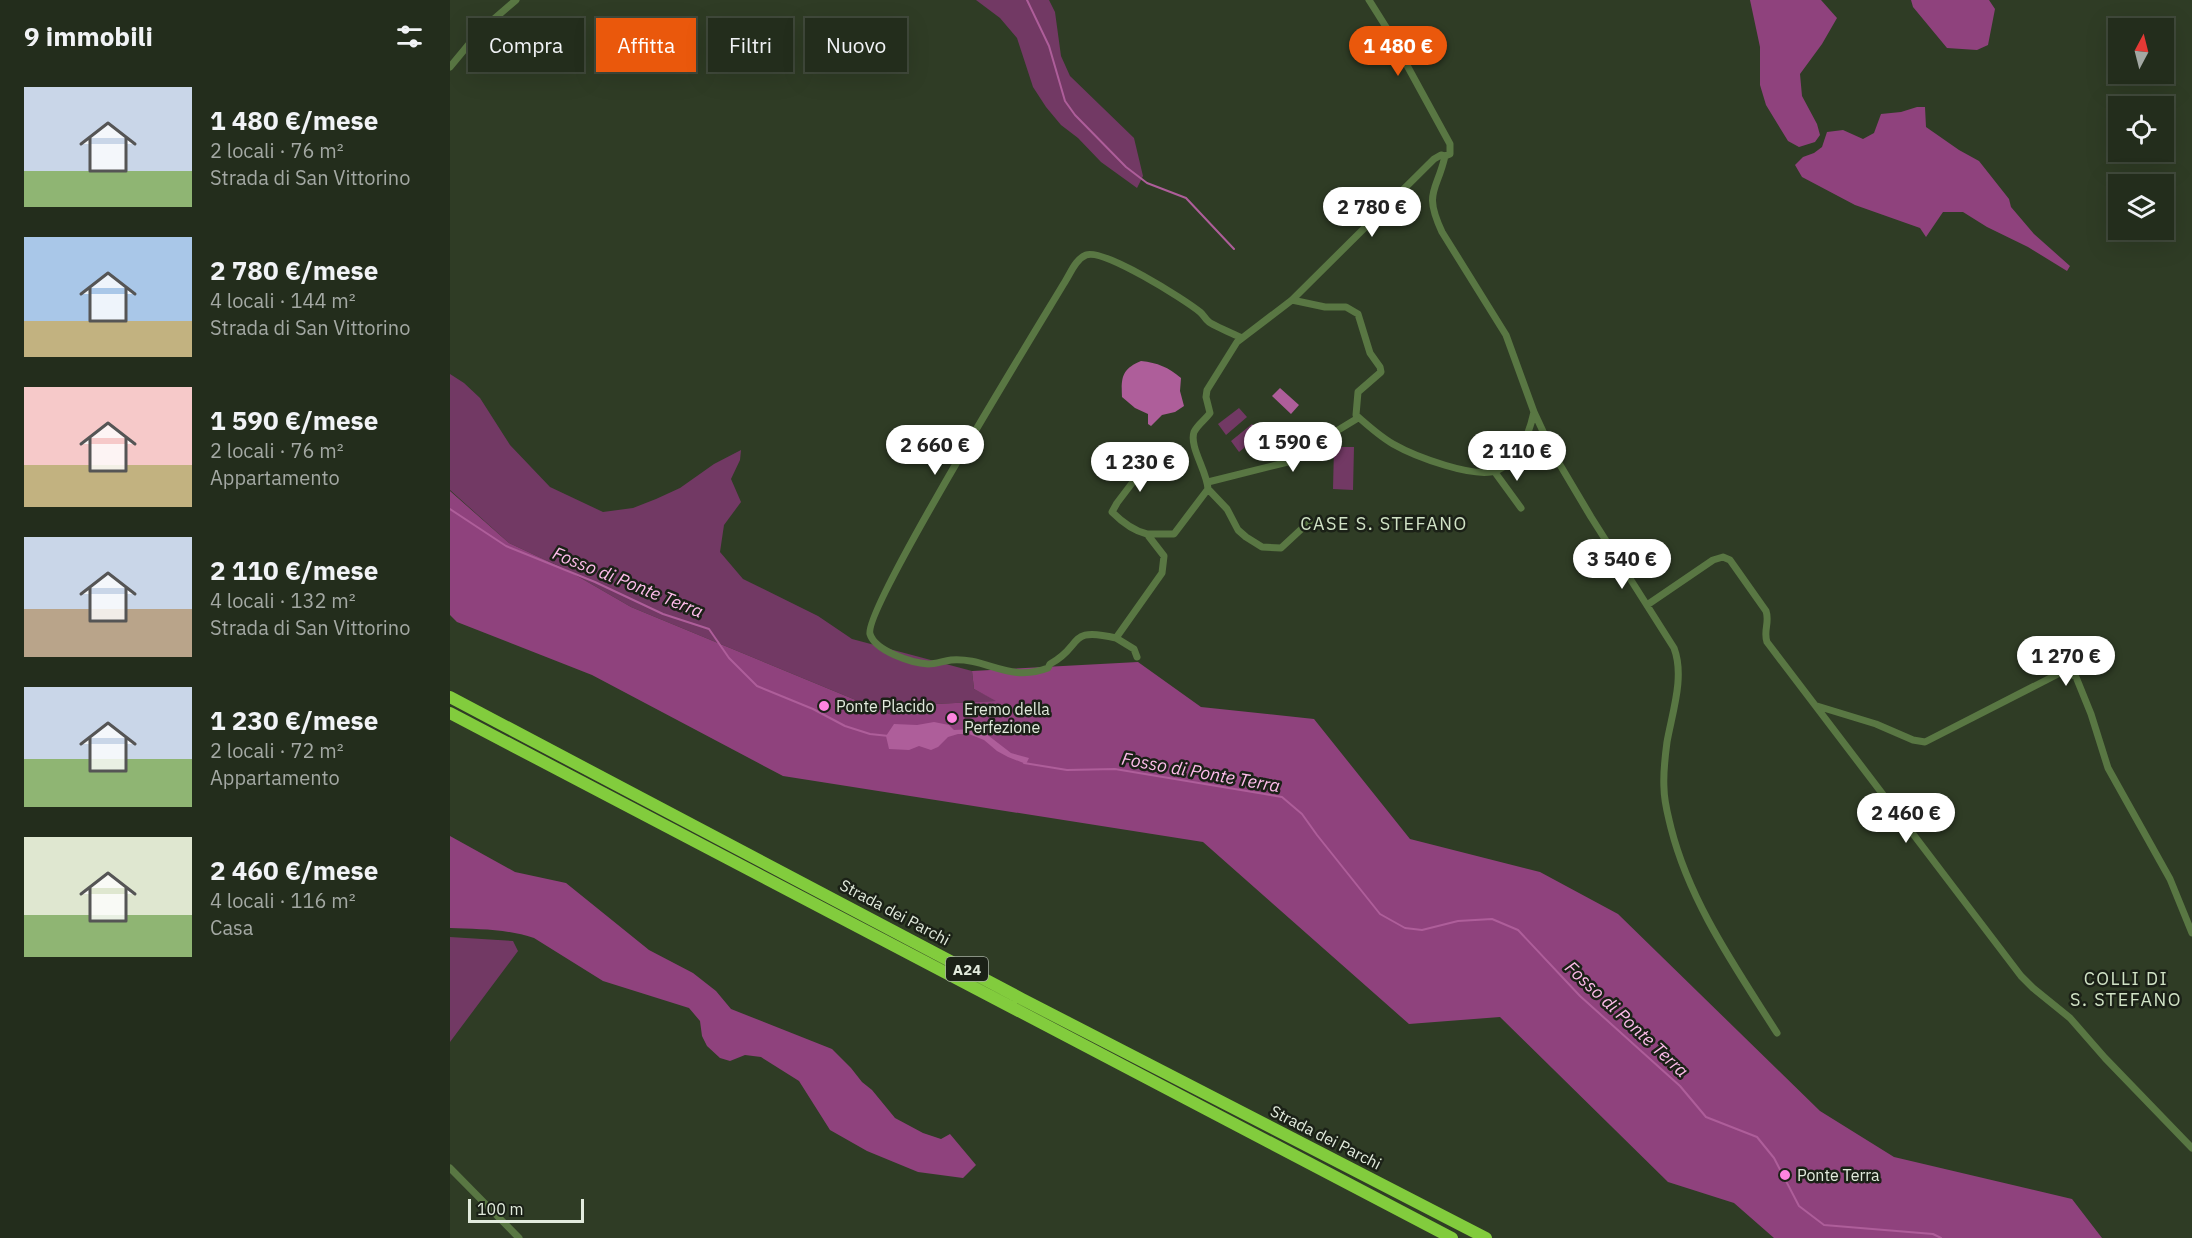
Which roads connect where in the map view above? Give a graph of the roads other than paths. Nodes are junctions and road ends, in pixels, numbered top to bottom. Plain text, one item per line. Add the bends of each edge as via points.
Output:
1 (516, 0) edge
2 (1369, 0) edge
3 (450, 67) edge
4 (1446, 156) junction
5 (1292, 300) junction
6 (1242, 338) junction
7 (1534, 412) junction
8 (1358, 418) junction
9 (1152, 446) dead end
10 (1494, 471) junction
11 (1208, 486) junction
12 (1521, 508) dead end
13 (1309, 522) dead end
14 (1147, 534) junction
15 (1647, 605) junction
16 (1116, 638) junction
17 (1137, 657) dead end
18 (450, 697) edge
19 (1817, 706) junction
20 (450, 714) edge
21 (2192, 933) edge
22 (1777, 1033) dead end
23 (2192, 1148) edge
24 (450, 1168) edge
25 (519, 1238) edge
26 (1452, 1238) edge
27 (1486, 1238) edge

1 - 3 street via 479,32
2 - 4 street via 1449,141 1450,154
4 - 5 street via 1434,159
4 - 7 street via 1432,190 1436,219 1506,335
5 - 6 street
5 - 8 street via 1346,307 1358,314 1370,353 1381,372 1358,392
6 - 11 street via 1207,390 1210,413 1193,436
6 - 16 street via 1210,323 1201,312 1124,266 1098,255 1083,256 932,505 869,627 880,647 914,662 967,661 1019,673 1048,668 1085,634
7 - 10 street via 1518,452
7 - 15 street via 1578,497
8 - 10 street via 1402,448 1458,469
8 - 11 street via 1310,443 1292,461
9 - 14 street via 1142,470 1112,512 1133,529
10 - 12 street
11 - 13 street via 1239,531 1262,547 1281,548
11 - 14 street via 1174,534
14 - 16 street via 1164,556 1162,573
15 - 19 street via 1713,560 1728,559 1766,611 1767,642
15 - 22 street via 1671,642 1677,659 1664,784 1665,805 1677,850 1716,935
16 - 17 street via 1134,648
18 - 27 highway, Strada dei Parchi / A24
19 - 21 street via 1925,742 2058,674 2072,674 2090,709 2108,768 2170,879
19 - 23 street via 2022,976 2070,1018
20 - 26 highway, Strada dei Parchi / A24
24 - 25 street

